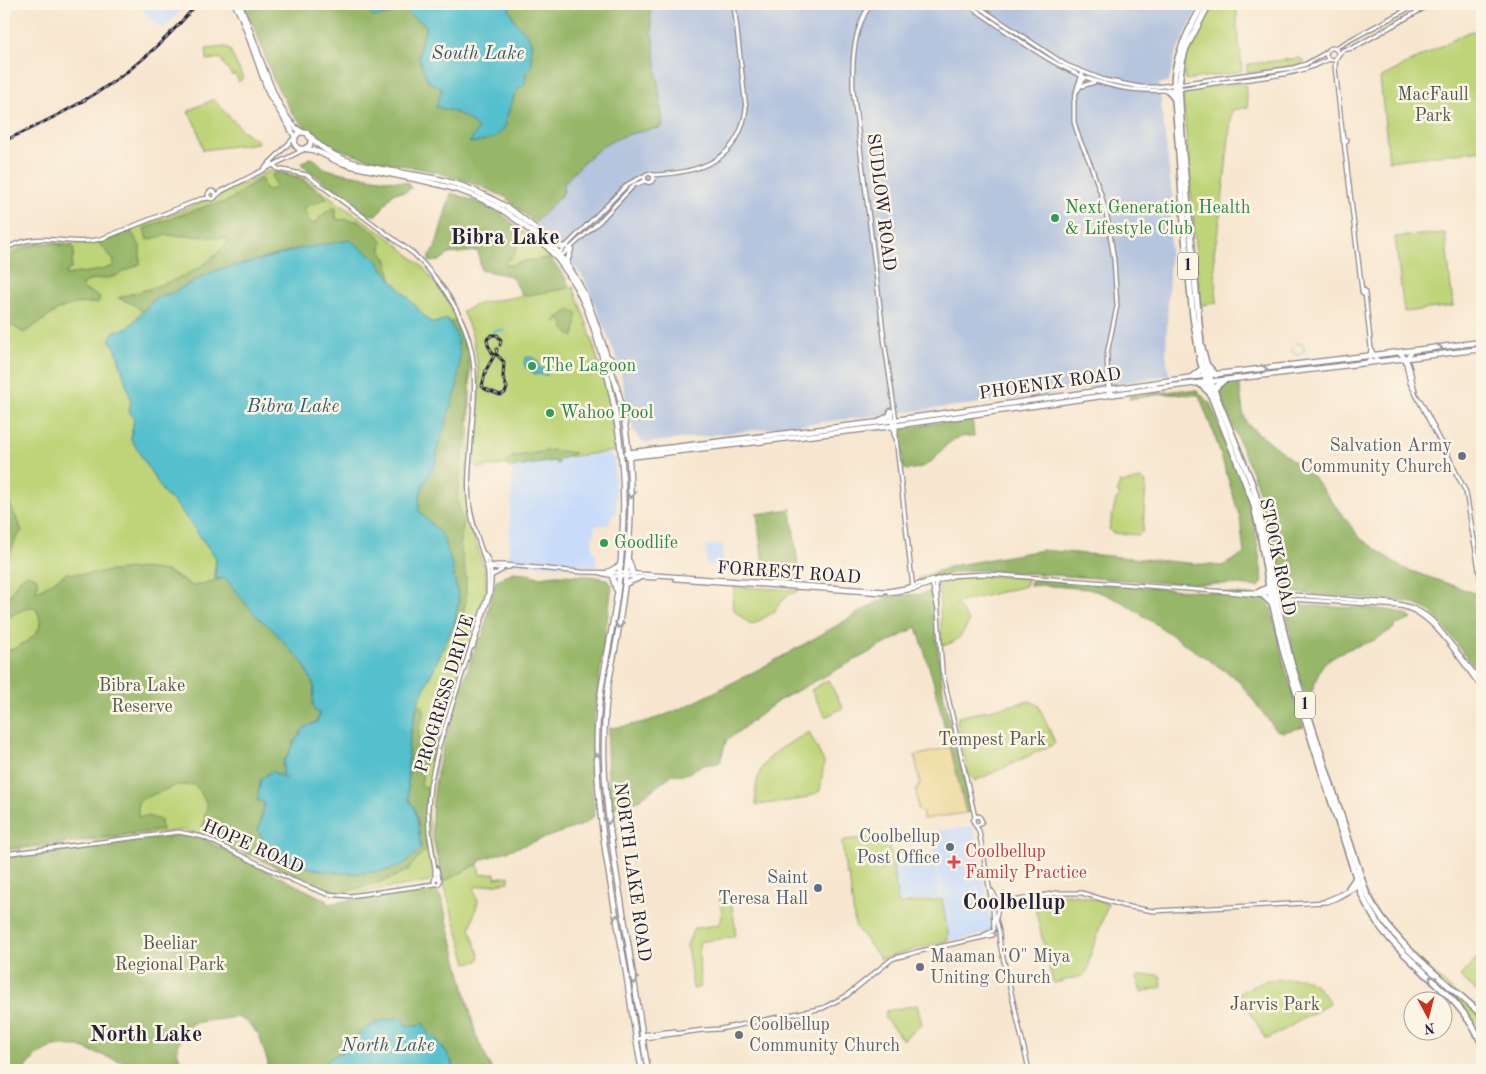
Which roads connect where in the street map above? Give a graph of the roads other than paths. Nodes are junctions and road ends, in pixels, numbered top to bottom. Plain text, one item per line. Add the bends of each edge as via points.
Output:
1 (235, 4) edge
2 (239, 4) edge
3 (734, 4) edge
4 (871, 4) edge
5 (967, 4) edge
6 (974, 4) edge
7 (1203, 4) edge
8 (1209, 4) edge
9 (1417, 4) edge
10 (1430, 4) edge
11 (980, 6) edge
12 (1335, 48) junction
13 (1327, 52) junction
14 (1334, 58) junction
15 (1075, 73) junction
16 (1085, 73) junction
17 (1083, 77) junction
18 (1096, 82) junction
19 (1079, 86) junction
20 (1177, 87) junction
21 (1168, 90) junction
22 (1175, 98) junction
23 (302, 132) junction
24 (311, 137) junction
25 (294, 138) junction
26 (305, 149) junction
27 (273, 163) junction
28 (653, 177) junction
29 (645, 178) junction
30 (215, 194) junction
31 (209, 196) junction
32 (550, 243) junction
33 (569, 248) junction
34 (4, 250) edge
35 (559, 256) junction
36 (567, 263) junction
37 (1482, 342) edge
38 (1482, 349) edge
39 (1412, 351) junction
40 (1396, 353) junction
41 (607, 356) junction
42 (1371, 356) junction
43 (1406, 358) junction
44 (1380, 362) junction
45 (1366, 363) junction
46 (617, 364) dead end
47 (1204, 366) junction
48 (1216, 375) junction
49 (1206, 376) junction
50 (1192, 377) junction
51 (1223, 381) junction
52 (1206, 383) junction
53 (1212, 391) junction
54 (1110, 392) junction
55 (893, 406) junction
56 (891, 412) junction
57 (875, 423) junction
58 (894, 423) junction
59 (627, 436) junction
60 (639, 452) junction
61 (651, 454) junction
62 (629, 455) junction
63 (622, 456) junction
64 (630, 468) junction
65 (628, 557) junction
66 (621, 565) junction
67 (511, 567) junction
68 (489, 568) junction
69 (505, 569) junction
70 (610, 574) junction
71 (633, 574) junction
72 (620, 575) junction
73 (626, 575) junction
74 (491, 576) junction
75 (639, 578) junction
76 (933, 582) junction
77 (625, 584) junction
78 (1482, 586) edge
79 (914, 587) junction
80 (617, 592) junction
81 (1228, 592) junction
82 (1272, 593) junction
83 (1261, 594) junction
84 (1283, 596) junction
85 (1482, 601) edge
86 (1275, 604) junction
87 (483, 613) junction
88 (1482, 673) edge
89 (1475, 676) junction
90 (1482, 684) edge
91 (1482, 688) edge
92 (1343, 805) dead end
93 (1339, 812) junction
94 (976, 816) junction
95 (979, 824) junction
96 (4, 854) edge
97 (436, 881) joint
98 (1359, 882) junction
99 (1349, 888) joint
100 (1324, 901) junction
101 (995, 902) junction
102 (1008, 902) junction
103 (996, 907) junction
104 (995, 932) junction
105 (1482, 1015) edge
106 (643, 1036) junction
107 (636, 1037) junction
108 (1482, 1044) edge
109 (642, 1070) edge
110 (648, 1070) edge
111 (1029, 1070) edge

1 - 25 main road via 269,94
2 - 23 main road via 274,93 294,127
3 - 28 street via 746,109 744,123 735,142 714,162 701,168
4 - 55 street, SUDLOW ROAD via 856,34 852,65 857,128
5 - 15 street via 1042,55
6 - 11 street
7 - 20 highway, STOCK ROAD / 1 via 1179,52
8 - 20 highway, STOCK ROAD / 1 via 1184,54
9 - 12 street
10 - 14 street
11 - 16 street via 1066,65
12 - 13 street
12 - 14 street
13 - 14 street
13 - 20 street via 1297,68
14 - 20 street via 1293,72
14 - 42 street
15 - 17 street
15 - 19 street
16 - 17 street
16 - 20 street via 1140,87
17 - 18 street
17 - 19 street
18 - 19 street
18 - 21 street via 1139,90
19 - 54 street via 1074,108 1076,129 1107,214 1114,260 1117,306 1107,354
20 - 21 street
20 - 22 highway, STOCK ROAD / 1
20 - 47 highway, STOCK ROAD / 1
21 - 22 highway
22 - 47 highway, STOCK ROAD / 1 via 1190,281 1196,336
23 - 24 main road
23 - 25 main road
24 - 26 main road via 310,145
24 - 32 main road, NORTH LAKE ROAD via 327,152 356,163 442,180 474,191 522,218
25 - 26 main road via 297,147
25 - 27 street
26 - 27 street
26 - 35 main road, NORTH LAKE ROAD via 316,150 348,165 441,184 473,195 520,222
27 - 30 street
27 - 68 street, PROGRESS DRIVE via 282,170 307,175 411,252 430,270 451,300 463,324 473,360 468,490 472,517
28 - 29 street via 648,173
28 - 29 street via 650,182
29 - 33 street via 628,184
30 - 31 street
30 - 31 street via 213,199
31 - 34 street via 101,240 83,242 40,238
32 - 33 main road
32 - 35 main road, NORTH LAKE ROAD
33 - 35 street
33 - 36 main road
35 - 36 main road, NORTH LAKE ROAD
35 - 63 main road, NORTH LAKE ROAD via 591,319 611,388
36 - 41 main road, NORTH LAKE ROAD via 588,299
39 -> 37 main road, PHOENIX ROAD
38 - 43 main road, PHOENIX ROAD
39 - 40 main road, PHOENIX ROAD
39 - 43 street
40 - 42 main road, PHOENIX ROAD
40 - 43 street
41 - 46 main road
41 - 59 main road, NORTH LAKE ROAD
42 - 44 street
42 - 45 street
48 -> 42 main road, PHOENIX ROAD
43 - 44 main road, PHOENIX ROAD
43 - 78 street via 1415,389 1466,494
44 - 45 main road, PHOENIX ROAD
45 - 51 main road, PHOENIX ROAD
47 - 48 highway
47 - 49 highway, STOCK ROAD / 1
47 - 50 highway
48 - 49 main road, PHOENIX ROAD
49 - 50 main road, PHOENIX ROAD
49 - 52 highway, STOCK ROAD / 1
50 - 54 main road, PHOENIX ROAD
51 - 52 main road, PHOENIX ROAD
51 - 53 highway
52 - 53 highway, STOCK ROAD / 1
52 - 53 highway
52 - 54 main road, PHOENIX ROAD
53 - 82 highway, STOCK ROAD / 1 via 1256,497
54 - 58 main road, PHOENIX ROAD
55 - 56 street, SUDLOW ROAD
55 - 58 street, SUDLOW ROAD
56 - 57 main road via 887,418
56 - 58 street, SUDLOW ROAD
57 - 58 main road, PHOENIX ROAD
57 - 60 main road, PHOENIX ROAD
58 - 61 main road, PHOENIX ROAD
58 - 79 street, SUDLOW ROAD
59 - 60 main road via 633,449
59 - 62 main road, NORTH LAKE ROAD
60 - 62 main road, PHOENIX ROAD
61 - 62 main road, PHOENIX ROAD
61 - 64 main road via 638,458
62 - 63 main road, PHOENIX ROAD
62 - 64 main road, NORTH LAKE ROAD
63 - 66 main road, NORTH LAKE ROAD via 624,523
64 -> 65 main road, NORTH LAKE ROAD
65 - 71 main road
65 - 73 main road, NORTH LAKE ROAD
66 - 70 main road
66 - 72 main road, NORTH LAKE ROAD
67 - 68 street, FORREST ROAD via 496,565
67 - 69 street
67 - 70 street, FORREST ROAD
68 - 69 street
68 - 74 street, PROGRESS DRIVE
68 - 87 street, PROGRESS DRIVE
69 - 74 street
70 - 72 street, FORREST ROAD
70 - 80 main road
71 - 73 street, FORREST ROAD
71 - 79 street, FORREST ROAD via 866,590 892,591
72 - 73 street, FORREST ROAD
72 - 80 main road, NORTH LAKE ROAD
73 - 75 street, FORREST ROAD
73 - 77 main road, NORTH LAKE ROAD
74 - 87 street, PROGRESS DRIVE via 490,594
75 - 77 main road
75 - 79 street, FORREST ROAD via 876,593 896,593
76 - 79 street, FORREST ROAD
76 - 81 street, FORREST ROAD via 954,576 987,574
76 - 94 street via 945,684
77 -> 106 main road, NORTH LAKE ROAD via 606,702 605,791 610,843
78 - 85 street
107 -> 80 main road, NORTH LAKE ROAD via 604,844 598,783 597,731 602,674
81 - 83 street, FORREST ROAD
81 - 83 street, FORREST ROAD
82 - 83 highway
82 - 83 street, FORREST ROAD
82 - 84 highway
82 - 84 street, FORREST ROAD
82 - 86 highway, STOCK ROAD / 1
83 - 86 highway
84 - 86 highway
84 - 89 street, FORREST ROAD via 1405,607 1426,618
84 - 89 street, FORREST ROAD via 1402,604 1414,608 1433,621
86 - 93 highway, STOCK ROAD / 1
86 - 98 highway, STOCK ROAD / 1 via 1294,688
87 - 97 street, PROGRESS DRIVE via 438,750 430,785 428,818
88 - 89 street
89 - 90 street, FORREST ROAD
89 - 91 street, FORREST ROAD
92 - 93 highway
93 - 98 highway, STOCK ROAD / 1
94 - 95 street via 982,819
94 - 95 street via 973,822
95 - 101 street
96 - 97 street, HOPE ROAD via 179,832 203,836 327,894 350,896 429,885
98 - 99 highway
98 - 100 street via 1334,900
98 - 105 highway, STOCK ROAD / 1 via 1378,914 1399,940
108 -> 98 highway, STOCK ROAD / 1 via 1456,1002 1382,929 1369,909
99 - 100 street
100 - 102 street via 1150,910 1082,893 1057,893
101 - 102 street
101 - 103 street
101 - 103 street via 991,905
102 - 103 street
103 - 104 street
104 - 106 street via 889,958 839,998 819,1007 720,1027
104 - 111 street
106 - 107 street
106 - 110 main road, NORTH LAKE ROAD
107 - 109 main road, NORTH LAKE ROAD

